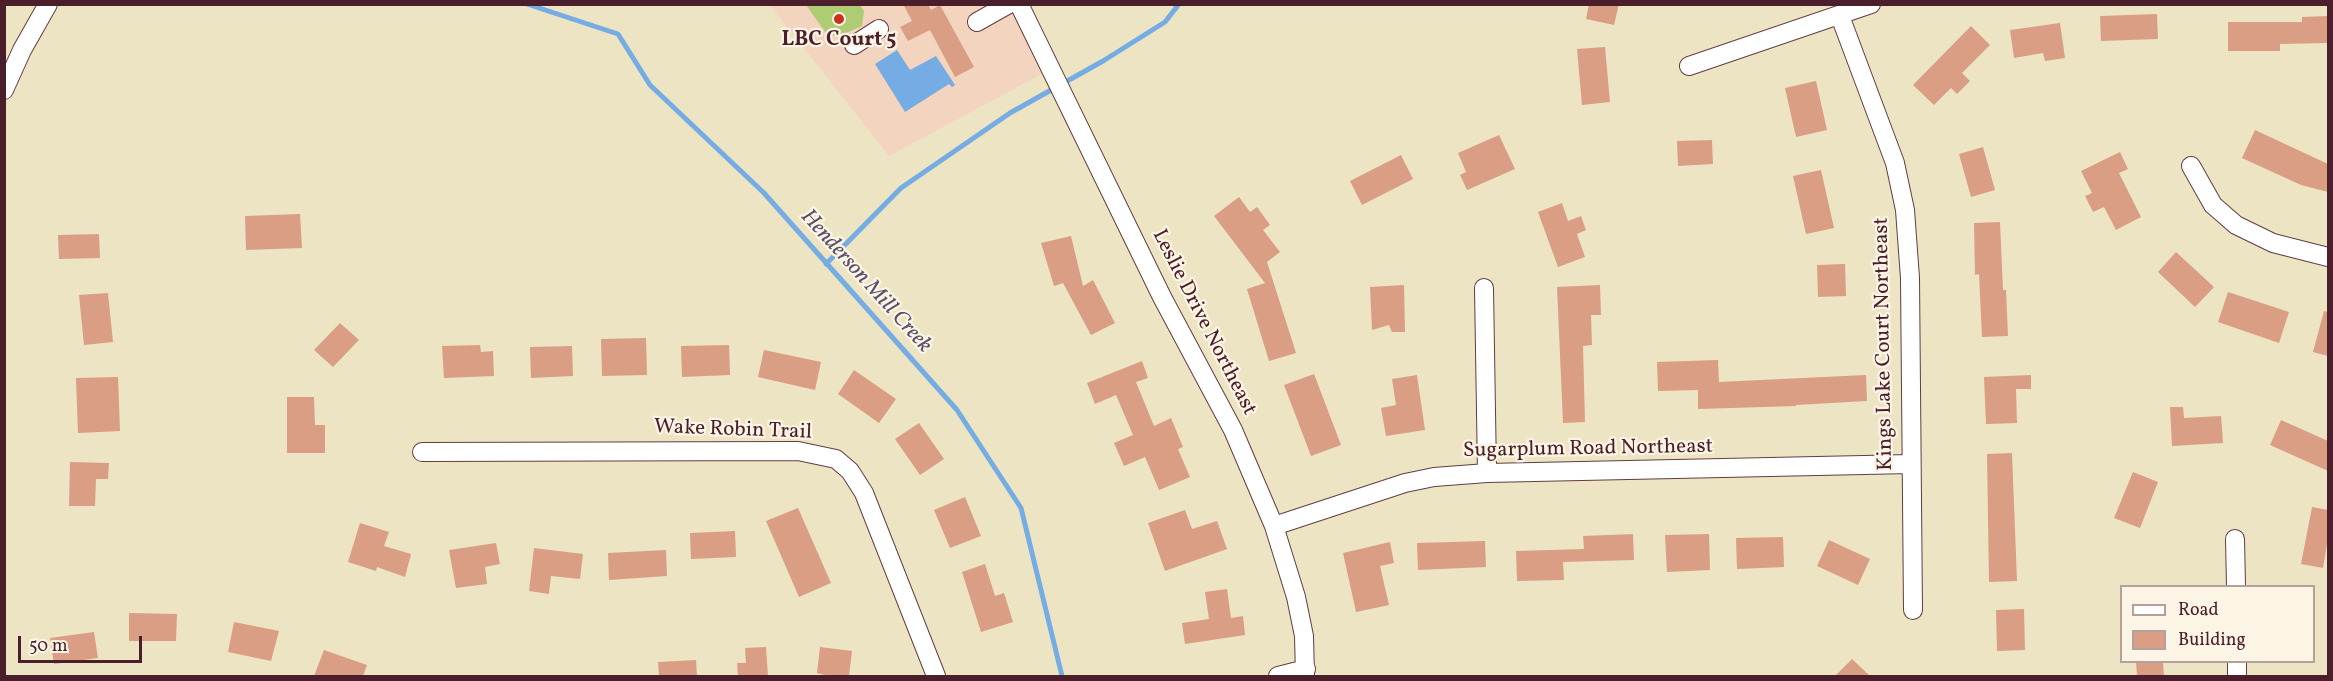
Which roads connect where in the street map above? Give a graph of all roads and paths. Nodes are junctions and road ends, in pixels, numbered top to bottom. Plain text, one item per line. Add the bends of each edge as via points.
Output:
1 (48, 4) edge
2 (1009, 4) edge
3 (1019, 4) edge
4 (1871, 4) edge
5 (1840, 16) junction
6 (977, 22) dead end
7 (879, 29) dead end
8 (854, 45) dead end
9 (1689, 66) dead end
10 (4, 90) edge
11 (2191, 166) dead end
12 (2328, 257) edge
13 (1484, 288) dead end
14 (423, 452) dead end
15 (1911, 465) junction
16 (1487, 473) junction
17 (1274, 526) junction
18 (2235, 539) dead end
19 (2236, 585) edge
20 (1913, 610) dead end
21 (1305, 673) edge
22 (936, 676) edge
23 (1278, 676) edge

1 - 10 street
2 - 6 street
3 - 17 street, Leslie Drive Northeast via 1162,297 1233,430
4 - 5 street
5 - 9 street
5 - 15 street, Kings Lake Court Northeast via 1896,163 1905,210 1910,278
7 - 8 street
11 - 12 street via 2213,205 2236,225 2272,243
13 - 16 street
14 - 22 street, Wake Robin Trail via 798,451 836,459 850,471 864,493
15 - 16 street, Sugarplum Road Northeast
15 - 20 street, Kings Lake Court Northeast
16 - 17 street, Sugarplum Road Northeast via 1405,483
17 - 21 street, Leslie Drive Northeast via 1296,597 1304,636
18 - 19 street
21 - 23 street

